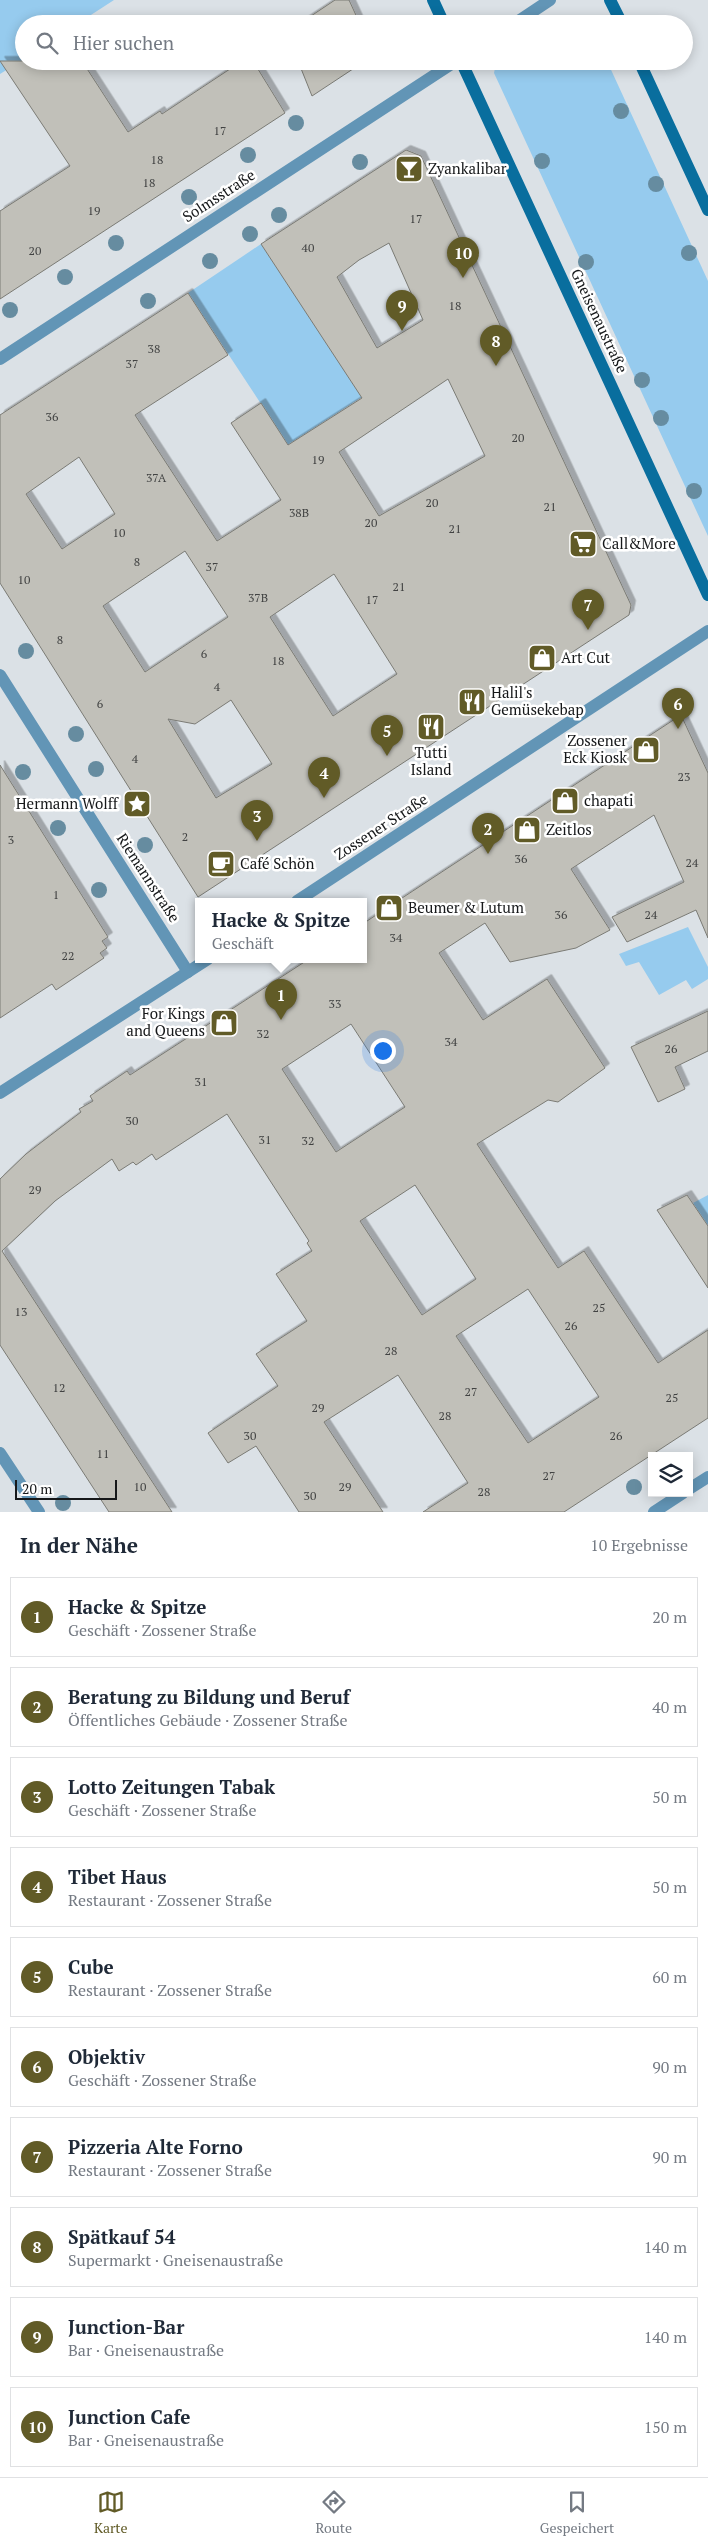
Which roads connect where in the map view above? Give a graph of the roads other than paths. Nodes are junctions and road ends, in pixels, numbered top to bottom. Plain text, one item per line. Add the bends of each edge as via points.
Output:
1 (433, 0) edge
2 (550, 0) edge
3 (610, 0) edge
4 (440, 15) edge
5 (528, 15) edge
6 (618, 15) edge
7 (442, 70) edge
8 (465, 70) edge
9 (643, 70) edge
10 (708, 210) edge
11 (0, 359) edge
12 (708, 595) edge
13 (708, 631) edge
14 (0, 675) edge
15 (302, 898) edge
16 (202, 963) edge
17 (188, 972) junction
18 (0, 1094) edge
19 (0, 1453) edge
20 (708, 1477) edge
21 (693, 1486) edge
22 (677, 1497) edge
23 (39, 1512) edge
24 (654, 1512) edge

1 - 4 main road
2 - 5 street
3 - 6 main road
7 - 11 street, Solmsstraße
8 - 12 main road, Gneisenaustraße
9 - 10 main road
13 - 15 street, Zossener Straße
14 - 17 street, Riemannstraße
16 - 17 street
17 - 18 street
19 - 23 street
20 - 21 street
22 - 24 street

